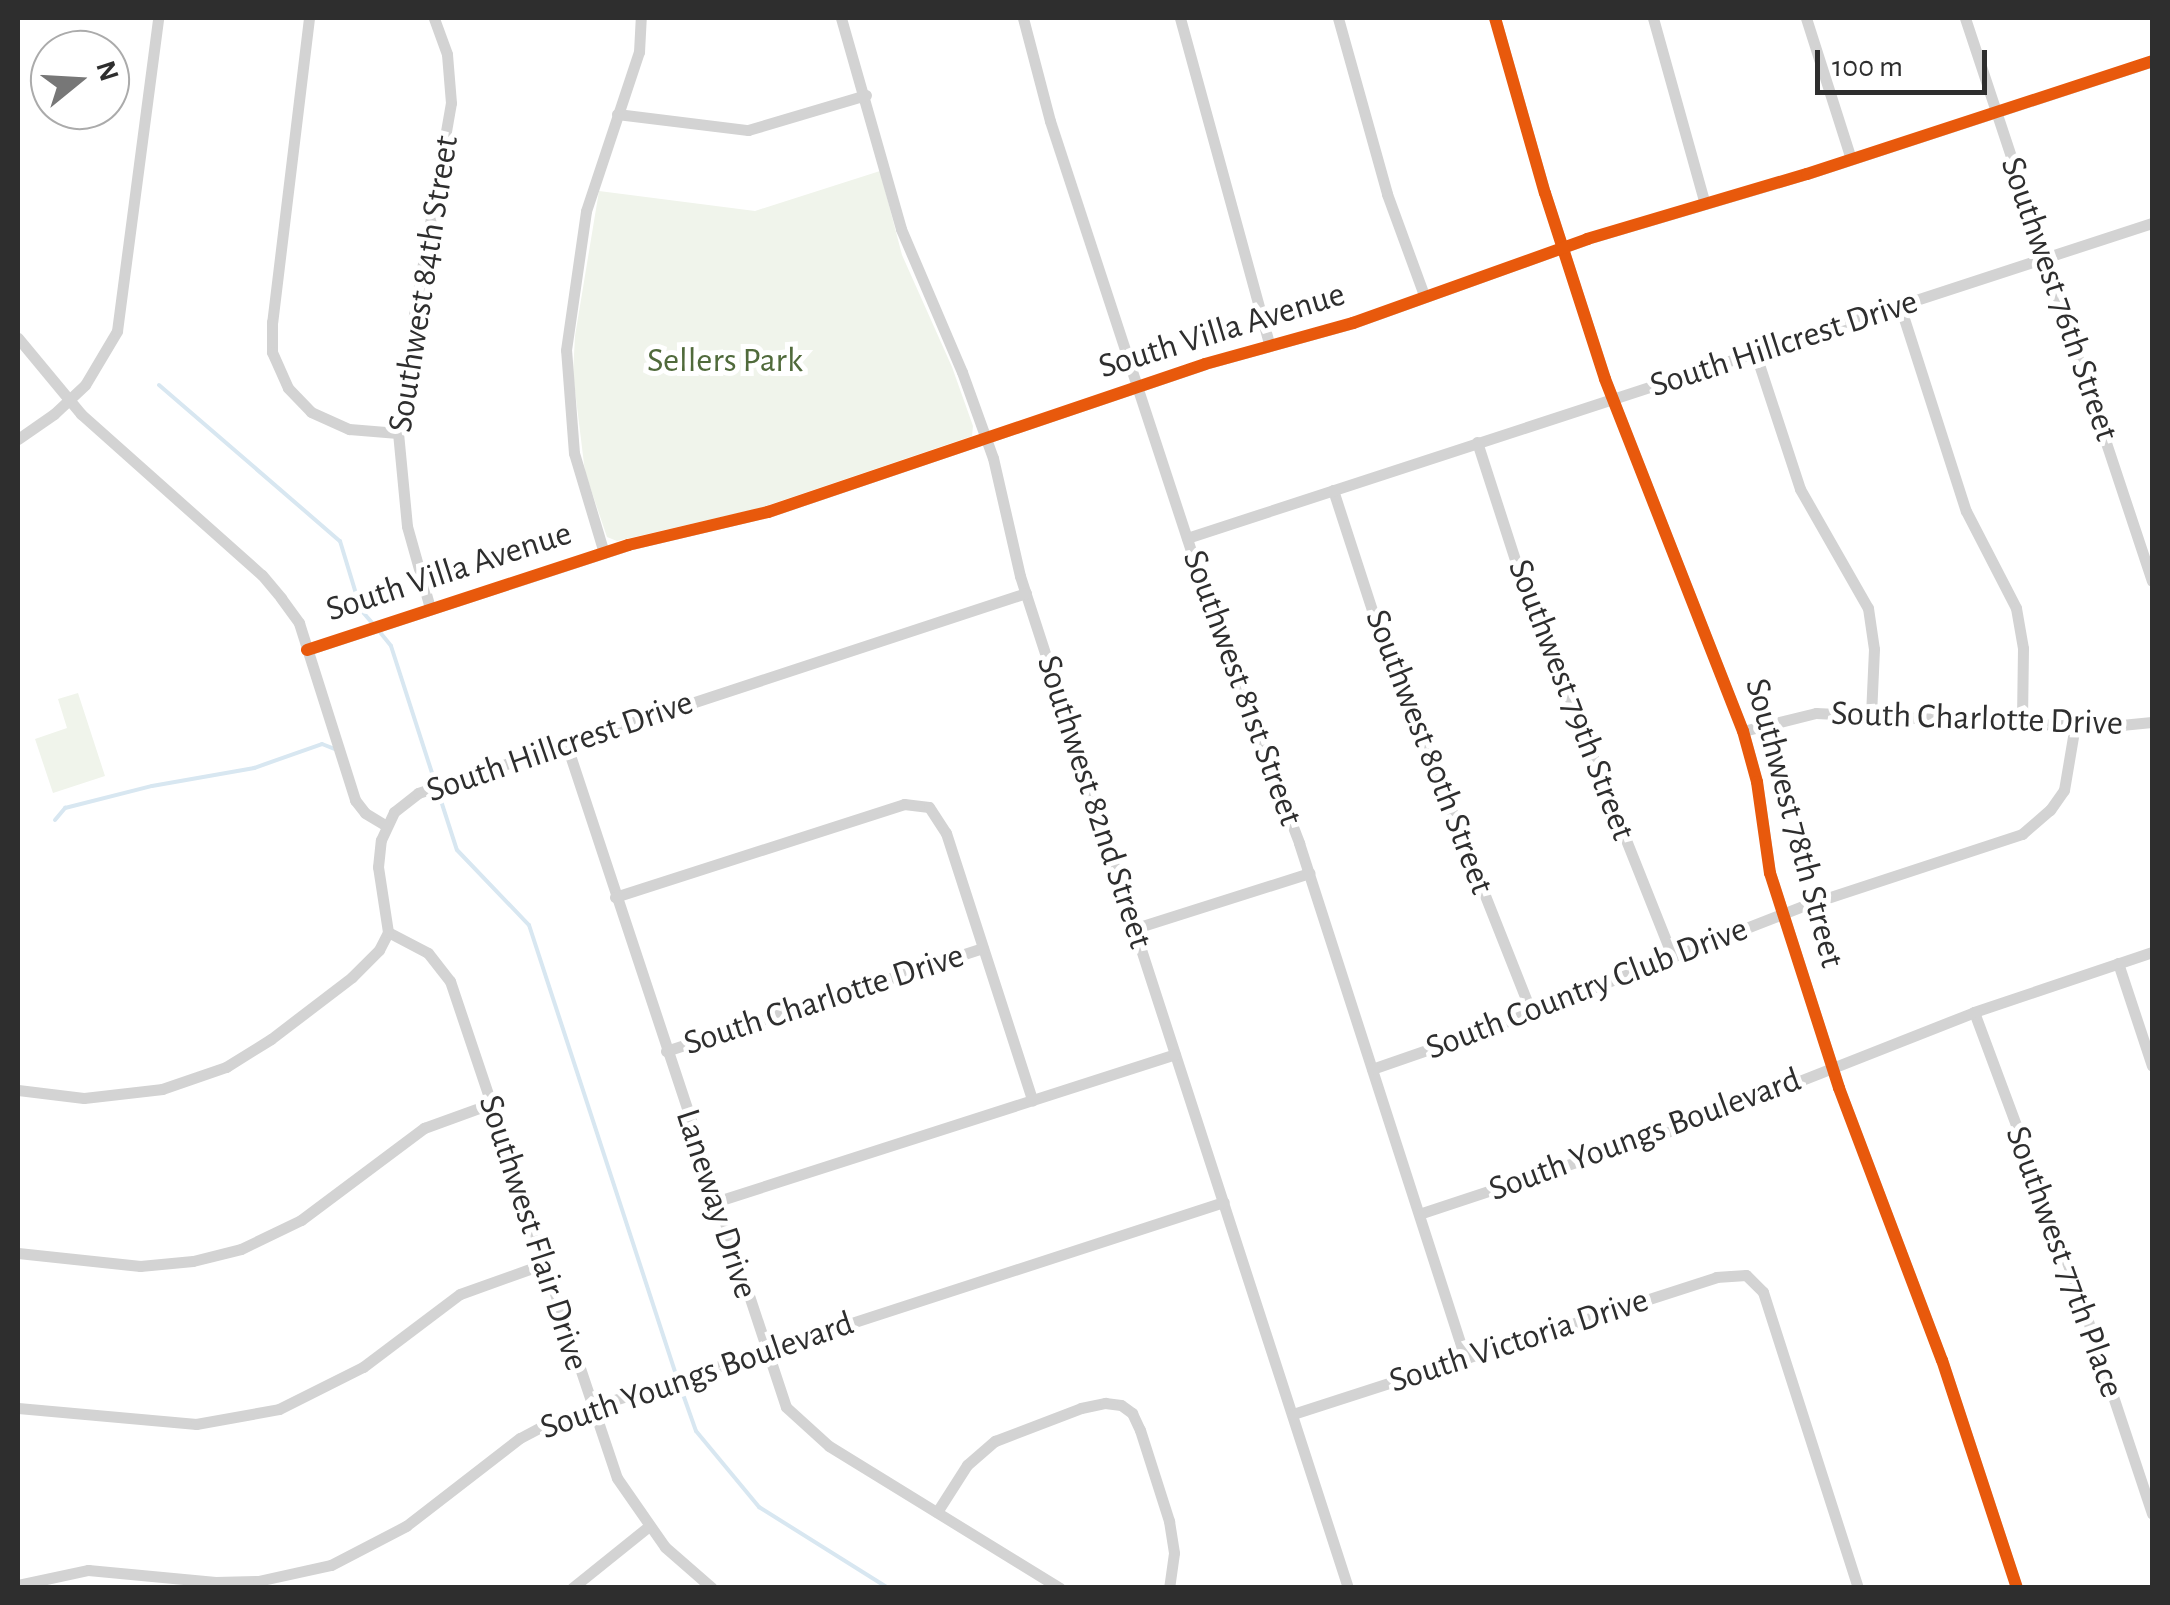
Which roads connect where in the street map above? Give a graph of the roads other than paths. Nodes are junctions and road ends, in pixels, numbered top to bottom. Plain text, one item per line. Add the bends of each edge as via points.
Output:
1 (158, 18) edge
2 (309, 18) edge
3 (434, 18) edge
4 (641, 18) edge
5 (842, 18) edge
6 (1023, 18) edge
7 (1180, 18) edge
8 (1338, 18) edge
9 (1496, 18) edge
10 (1653, 18) edge
11 (1806, 18) edge
12 (1965, 18) edge
13 (2152, 61) edge
14 (866, 95) junction
15 (1996, 113) junction
16 (618, 114) junction
17 (1851, 159) junction
18 (1704, 204) junction
19 (2152, 223) edge
20 (1562, 247) junction
21 (2043, 258) junction
22 (1424, 295) junction
23 (1900, 306) junction
24 (18, 338) edge
25 (1270, 346) junction
26 (1755, 352) junction
27 (1137, 386) junction
28 (1613, 399) junction
29 (69, 400) junction
30 (398, 433) junction
31 (18, 438) edge
32 (986, 438) junction
33 (1477, 442) junction
34 (1332, 490) junction
35 (1187, 538) junction
36 (2146, 542) edge
37 (604, 553) junction
38 (2152, 581) edge
39 (1026, 593) junction
40 (430, 608) junction
41 (307, 650) junction
42 (1871, 714) junction
43 (2022, 722) junction
44 (2152, 722) edge
45 (2075, 725) junction
46 (1744, 731) junction
47 (566, 743) junction
48 (385, 825) junction
49 (1308, 873) junction
50 (616, 897) junction
51 (1783, 914) junction
52 (1136, 928) junction
53 (388, 932) junction
54 (982, 948) junction
55 (2152, 952) edge
56 (1672, 956) junction
57 (2118, 963) junction
58 (1531, 1012) junction
59 (1974, 1012) junction
60 (666, 1052) junction
61 (1176, 1054) junction
62 (2152, 1066) edge
63 (1832, 1067) junction
64 (1372, 1069) junction
65 (18, 1090) edge
66 (1032, 1100) junction
67 (490, 1104) junction
68 (715, 1202) junction
69 (1224, 1202) junction
70 (1419, 1214) junction
71 (18, 1254) edge
72 (544, 1264) junction
73 (765, 1352) junction
74 (1466, 1358) junction
75 (18, 1408) edge
76 (591, 1408) junction
77 (1293, 1414) junction
78 (937, 1512) junction
79 (2152, 1513) edge
80 (648, 1527) junction
81 (18, 1585) edge
82 (572, 1588) edge
83 (712, 1588) edge
84 (1060, 1588) edge
85 (1169, 1588) edge
86 (1348, 1588) edge
87 (1858, 1588) edge
88 (2017, 1588) edge

1 - 29 street via 119,320 95,374
2 - 30 street via 272,322 274,360 296,398 321,418 361,432
3 - 30 street, Southwest 84th Street via 447,54 451,103
4 - 16 street via 638,52
5 - 14 street, Southwest 82nd Street
6 - 27 street, Southwest 81st Street
7 - 25 street
8 - 22 street via 1391,207
9 - 20 street, Southwest 78th Street
10 - 18 street
11 - 17 street
12 - 15 street, Southwest 76th Street
13 - 15 street, South Villa Avenue
14 - 16 street via 748,130
14 - 32 street, Southwest 82nd Street via 901,229
15 - 17 street, South Villa Avenue
15 - 21 street, Southwest 76th Street
16 - 37 street via 586,210 566,350 574,453
17 - 18 street, South Villa Avenue
18 - 20 street, South Villa Avenue
19 - 21 street, South Hillcrest Drive
20 - 22 street, South Villa Avenue
20 - 28 street, Southwest 78th Street
21 - 23 street, South Hillcrest Drive
21 - 36 street, Southwest 76th Street
22 - 25 street, South Villa Avenue via 1353,324
23 - 26 street, South Hillcrest Drive
23 - 43 street via 1966,511 2016,608
24 - 29 street
25 - 27 street, South Villa Avenue
26 - 28 street, South Hillcrest Drive
26 - 42 street via 1800,489 1868,608
27 - 32 street, South Villa Avenue
27 - 35 street, Southwest 81st Street
28 - 33 street, South Hillcrest Drive
28 - 46 street, Southwest 78th Street
29 - 31 street
29 - 41 street via 262,575 298,623
30 - 40 street, Southwest 84th Street via 406,526
32 - 37 street, South Villa Avenue via 768,512
32 - 39 street, Southwest 82nd Street
33 - 34 street, South Hillcrest Drive
33 - 56 street, Southwest 79th Street via 1518,566
34 - 35 street, South Hillcrest Drive
34 - 58 street, Southwest 80th Street via 1372,610
35 - 49 street, Southwest 81st Street
36 - 38 street, Southwest 76th Street
37 - 40 street, South Villa Avenue
39 - 47 street, South Hillcrest Drive
39 - 52 street, Southwest 82nd Street
40 - 41 street, South Villa Avenue
41 - 48 street via 356,800
42 - 43 street, South Charlotte Drive
42 - 46 street, South Charlotte Drive via 1802,714
43 - 45 street, South Charlotte Drive
44 - 45 street, South Charlotte Drive
45 - 51 street, South Country Club Drive via 2064,790 2022,834
46 - 51 street, Southwest 78th Street
47 - 48 street, South Hillcrest Drive via 418,793
47 - 50 street, Laneway Drive
48 - 53 street, South Hillcrest Drive via 378,867
49 - 52 street
49 - 64 street, Southwest 81st Street
50 - 54 street via 904,804 922,804 942,823
50 - 60 street, Laneway Drive
51 - 56 street, South Country Club Drive
51 - 63 street, Southwest 78th Street
52 - 61 street, Southwest 82nd Street
53 - 65 street via 342,984 272,1039 212,1073 162,1089 94,1098
53 - 67 street, Southwest Flair Drive via 428,953 444,970
54 - 60 street, South Charlotte Drive
54 - 66 street
55 - 57 street, South Youngs Boulevard
56 - 58 street, South Country Club Drive
57 - 59 street, South Youngs Boulevard
57 - 62 street
58 - 64 street, South Country Club Drive
59 - 63 street, South Youngs Boulevard
59 - 79 street, Southwest 77th Place via 2082,1300
60 - 68 street, Laneway Drive
61 - 66 street
61 - 69 street, Southwest 82nd Street
63 - 70 street, South Youngs Boulevard via 1672,1131
63 - 88 street, Southwest 78th Street via 1956,1400
64 - 70 street, Southwest 81st Street
66 - 68 street
67 - 71 street via 424,1128 301,1220 241,1249 140,1266
67 - 72 street, Southwest Flair Drive
68 - 73 street, Laneway Drive
69 - 73 street, South Youngs Boulevard
69 - 77 street, Southwest 82nd Street
70 - 74 street, Southwest 81st Street
72 - 75 street via 460,1294 363,1367 279,1409 196,1424
72 - 76 street, Southwest Flair Drive
73 - 76 street, South Youngs Boulevard
73 - 78 street, Laneway Drive via 781,1396 806,1430
74 - 77 street, South Victoria Drive
74 - 87 street, South Victoria Drive via 1716,1277 1746,1274 1763,1292
76 - 80 street, Southwest Flair Drive via 617,1478
76 - 81 street, South Youngs Boulevard via 528,1433 406,1526 331,1564 258,1581 88,1570
77 - 86 street, Southwest 82nd Street
78 - 84 street, Laneway Drive
78 - 85 street via 967,1465 995,1441 1080,1408 1121,1405 1140,1430 1169,1521
80 - 82 street
80 - 83 street, Southwest Flair Drive

